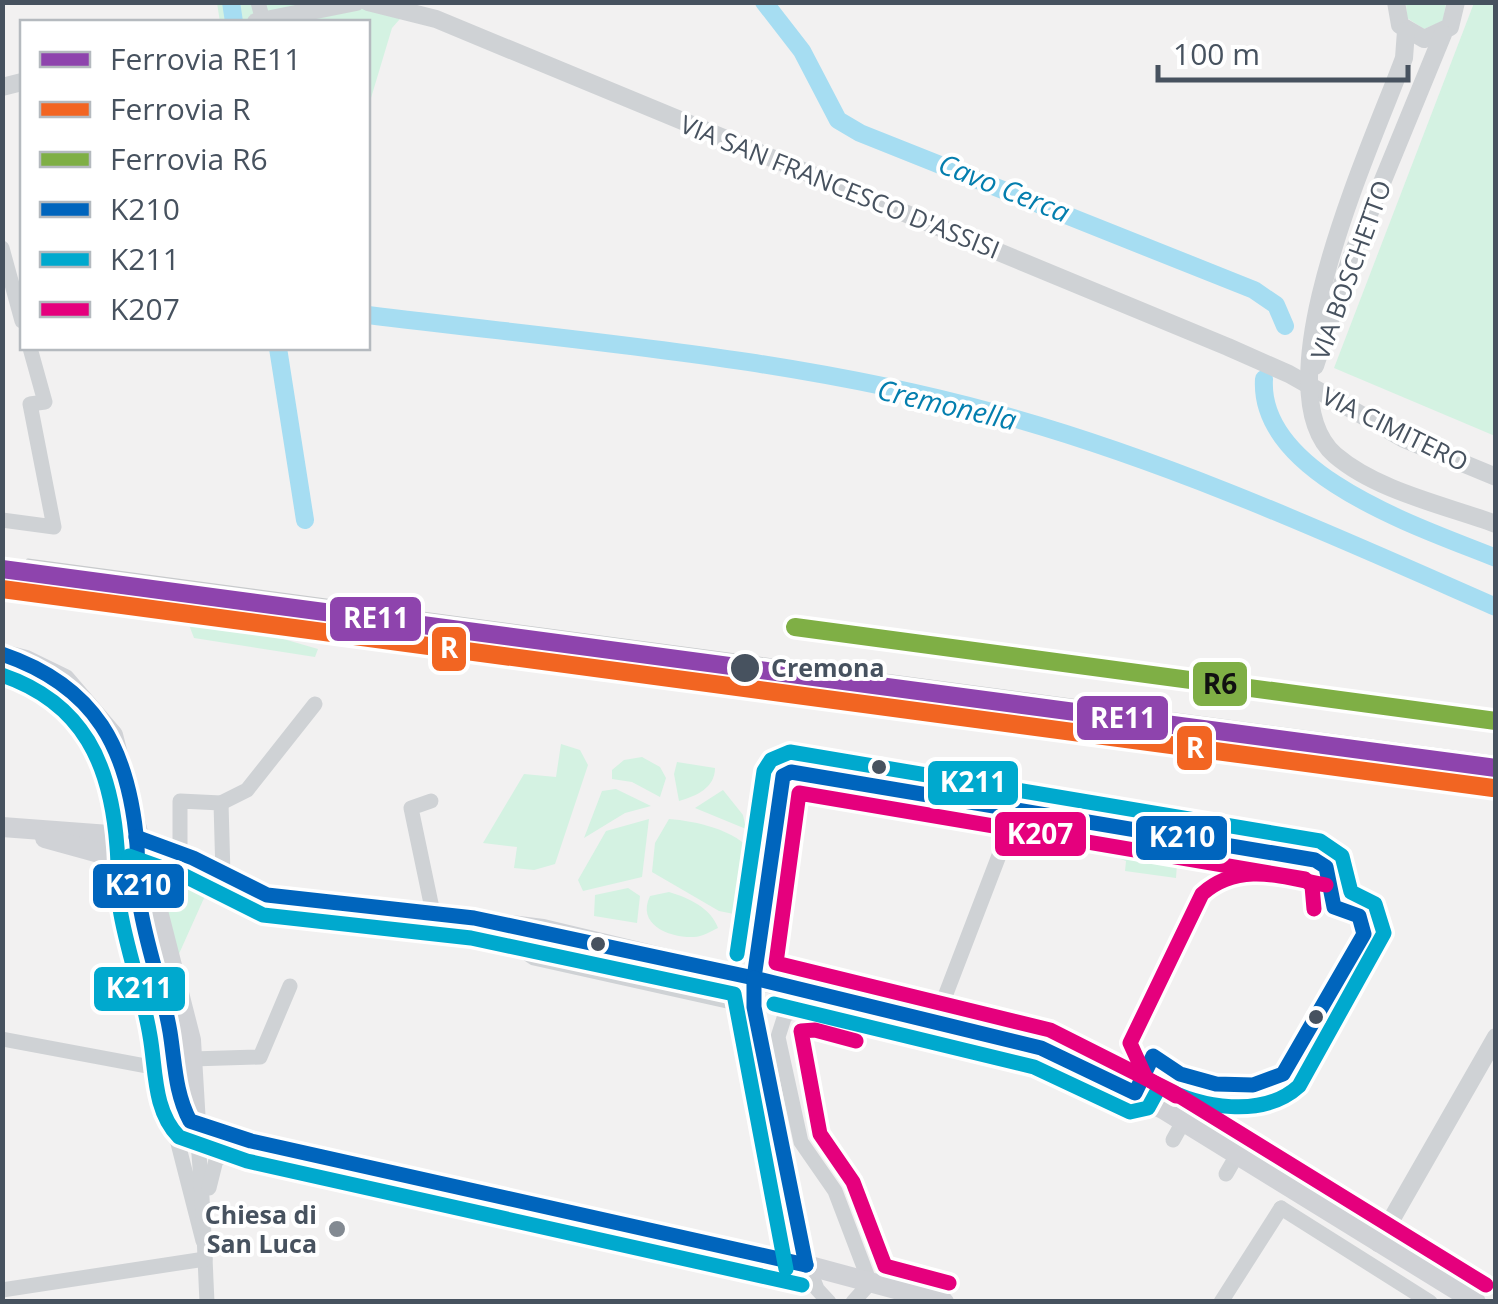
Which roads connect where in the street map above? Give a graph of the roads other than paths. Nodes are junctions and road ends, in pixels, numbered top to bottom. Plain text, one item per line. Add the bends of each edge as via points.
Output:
1 (356, 2) edge
2 (368, 2) edge
3 (1456, 2) edge
4 (1397, 13) edge
5 (259, 15) edge
6 (1443, 34) junction
7 (3, 253) edge
8 (20, 314) edge
9 (31, 350) edge
10 (1308, 385) junction
11 (1496, 477) edge
12 (2, 520) edge
13 (1496, 524) edge
14 (2, 654) edge
15 (315, 704) dead end
16 (432, 801) dead end
17 (221, 803) junction
18 (6, 828) edge
19 (136, 837) junction
20 (180, 853) junction
21 (106, 858) junction
22 (149, 878) junction
23 (232, 880) junction
24 (140, 904) junction
25 (433, 913) junction
26 (474, 918) junction
27 (754, 978) junction
28 (290, 986) dead end
29 (706, 997) junction
30 (754, 1008) junction
31 (931, 1029) junction
32 (1496, 1037) edge
33 (2, 1039) edge
34 (192, 1059) junction
35 (173, 1070) junction
36 (201, 1126) junction
37 (251, 1141) junction
38 (1308, 1200) junction
39 (206, 1202) junction
40 (1281, 1208) junction
41 (203, 1241) junction
42 (1378, 1243) junction
43 (205, 1259) junction
44 (1367, 1262) junction
45 (806, 1265) junction
46 (870, 1283) junction
47 (2, 1290) edge
48 (208, 1302) edge
49 (829, 1302) edge
50 (852, 1302) edge
51 (944, 1302) edge
52 (1222, 1302) edge
53 (1430, 1302) edge
54 (1476, 1302) edge

1 - 5 street
2 - 10 street, VIA SAN FRANCESCO D'ASSISI via 436,19
3 - 6 street, VIA BOSCHETTO via 1455,18
4 - 6 street, VIA BOSCHETTO via 1424,39
4 - 10 street, VIA BOSCHETTO via 1404,58 1325,270
6 - 10 street, VIA BOSCHETTO
7 - 8 street
9 - 12 street via 45,402 30,404 54,527
10 - 11 street, VIA CIMITERO via 1404,439
10 - 13 street, VIA CIMITERO via 1316,432 1356,470
14 - 19 main road via 65,679 113,735
15 - 17 street via 247,790
16 - 25 street via 410,808
17 - 20 street via 180,801
17 - 23 street
18 - 19 main road
18 - 21 main road
19 - 20 main road
19 - 21 main road via 130,853
19 - 22 main road
19 - 24 main road
20 - 23 main road
21 - 24 main road
22 - 23 main road via 177,869 214,882
22 - 24 main road
22 - 34 main road
23 - 25 main road via 267,895
24 - 35 main road via 168,1019
25 - 26 main road
26 - 27 main road
26 - 29 street via 534,958
27 - 29 street
27 - 30 street
27 - 31 main road
27 - 31 street via 780,784 791,772 1018,806
28 - 34 street via 260,1057
29 - 30 street
30 - 45 street
31 - 38 main road via 1041,1048 1135,1093 1178,1131
31 - 46 street via 804,1008 785,1016 778,1037 801,1142 835,1191
32 - 42 street
33 - 35 street
34 - 36 main road
35 - 36 main road via 182,1108
35 - 41 street via 173,1124
36 - 37 main road
36 - 39 street
37 - 39 street via 214,1163
37 - 45 main road
38 - 40 street
38 - 42 main road
39 - 41 street
40 - 44 street
40 - 52 street
41 - 43 street
42 - 44 street
42 - 54 main road
43 - 47 street
43 - 48 street
44 - 53 street
45 - 46 main road
45 - 49 street
46 - 50 street
46 - 51 main road

